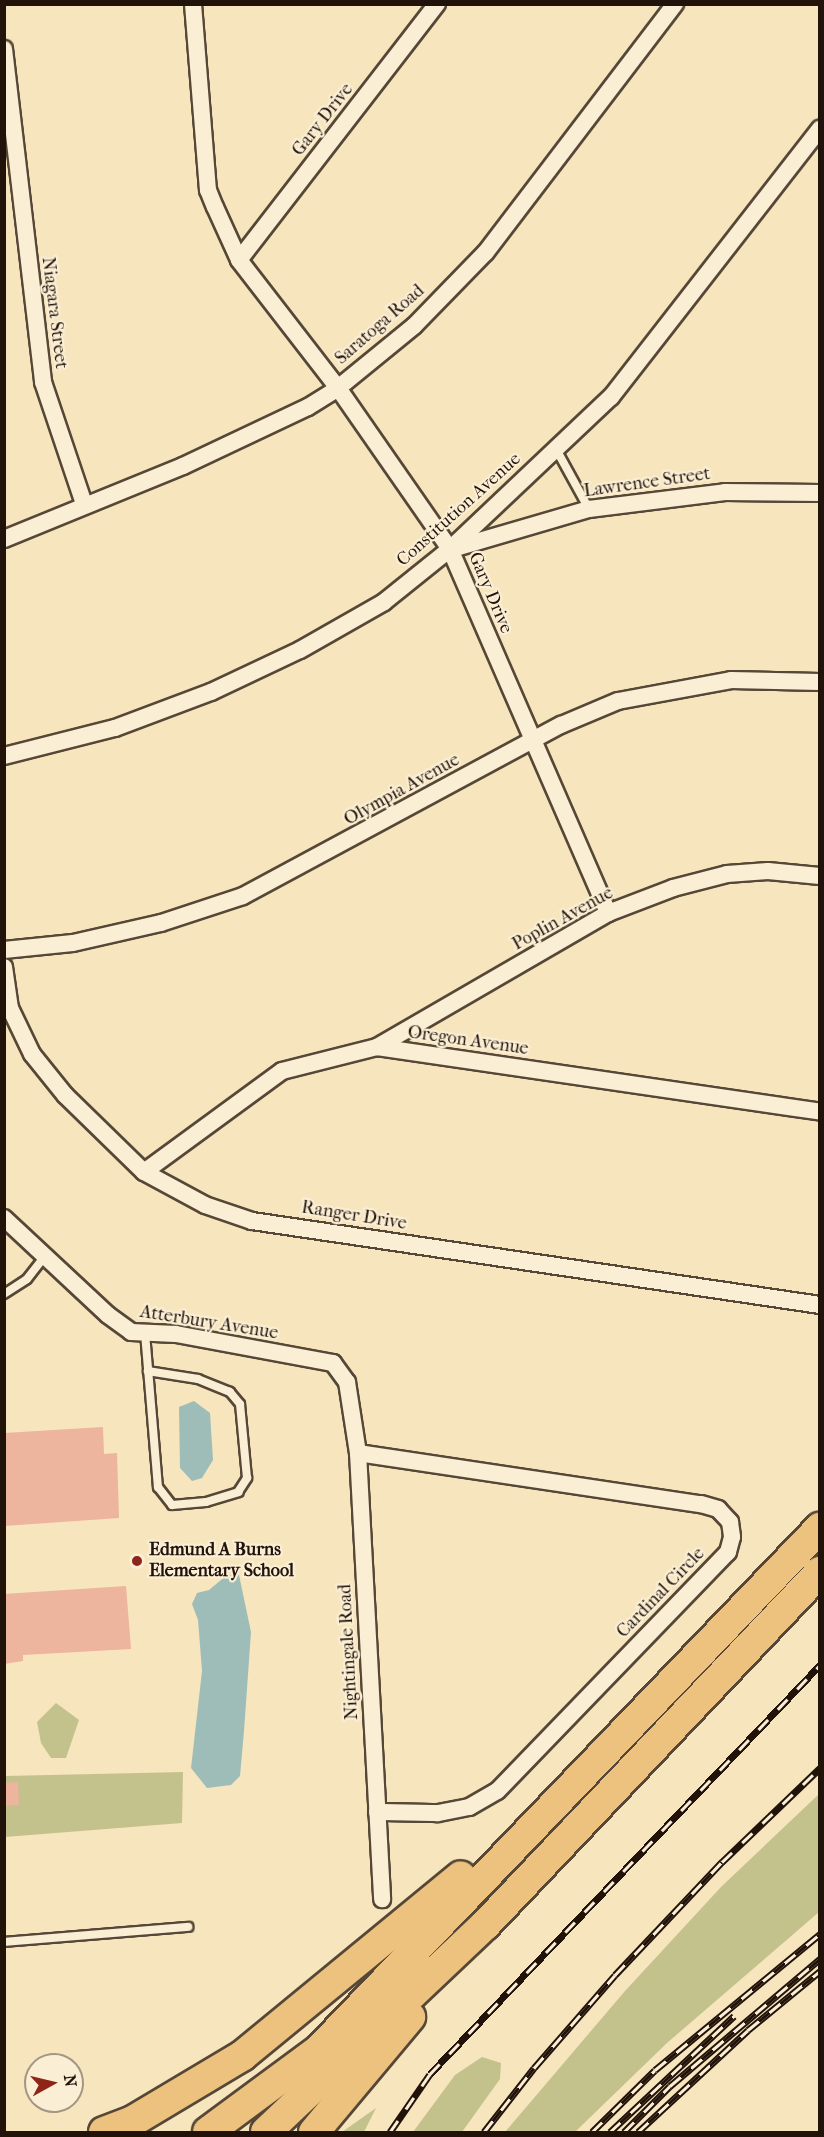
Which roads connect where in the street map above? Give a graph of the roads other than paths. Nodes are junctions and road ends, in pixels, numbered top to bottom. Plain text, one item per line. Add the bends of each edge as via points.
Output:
1 (193, 4) edge
2 (437, 4) edge
3 (675, 4) edge
4 (4, 49) edge
5 (819, 129) edge
6 (239, 260) junction
7 (338, 388) junction
8 (556, 449) junction
9 (819, 493) edge
10 (84, 504) junction
11 (589, 509) junction
12 (4, 539) edge
13 (450, 549) junction
14 (819, 682) edge
15 (532, 741) junction
16 (4, 756) edge
17 (819, 876) edge
18 (608, 913) junction
19 (4, 950) edge
20 (4, 967) edge
21 (377, 1047) junction
22 (819, 1112) edge
23 (144, 1172) junction
24 (4, 1218) edge
25 (45, 1256) junction
26 (4, 1294) edge
27 (819, 1305) edge
28 (145, 1333) junction
29 (148, 1371) junction
30 (350, 1404) joint
31 (358, 1453) junction
32 (819, 1528) edge
33 (819, 1572) edge
34 (637, 1717) junction
35 (377, 1812) junction
36 (382, 1899) dead end
37 (485, 1924) junction
38 (188, 1927) dead end
39 (4, 1942) edge
40 (104, 2133) edge
41 (208, 2133) edge
42 (266, 2133) edge
43 (315, 2133) edge

1 - 6 street, Gary Drive via 208,190
2 - 6 street, Gary Drive
3 - 7 street, Saratoga Road via 486,252 414,326
4 - 10 street, Niagara Street via 43,382
5 - 8 street, Constitution Avenue via 611,397
6 - 7 street, Gary Drive
7 - 10 street, Saratoga Road via 308,407 183,466
7 - 13 street, Gary Drive
8 - 11 lane
8 - 13 street, Constitution Avenue
9 - 11 street, Lawrence Street via 726,492
10 - 12 street, Saratoga Road
11 - 13 street, Lawrence Street
13 - 15 street, Gary Drive
13 - 16 street, Constitution Avenue via 384,602 300,650 211,692 115,728
14 - 15 street, Olympia Avenue via 730,680 658,692 589,712
15 - 18 street, Gary Drive
15 - 19 street, Olympia Avenue via 243,896 150,926 73,943
17 - 18 street, Poplin Avenue via 768,871 727,874 673,888
18 - 21 street, Poplin Avenue
20 - 23 street, Ranger Drive via 10,1008 32,1054 64,1095
21 - 22 street, Oregon Avenue
21 - 23 street, Oregon Avenue via 282,1071
23 - 27 street, Ranger Drive via 205,1205 252,1221
24 - 25 street, Atterbury Avenue
25 - 26 lane via 27,1279
25 - 28 street, Atterbury Avenue via 108,1315 131,1332
28 - 29 lane
28 - 30 street, Atterbury Avenue via 176,1334 333,1363 347,1382
29 - 29 lane via 158,1487 172,1505 206,1502 238,1492 247,1478 240,1404 230,1392 198,1379
30 - 31 street, Nightingale Road
31 - 35 street, Nightingale Road
31 - 35 street, Cardinal Circle via 701,1504 718,1509 730,1522 732,1537 728,1552 497,1791 469,1807 437,1813
32 - 34 highway
33 - 37 highway
34 - 40 highway via 445,1890 242,2056 133,2121
34 - 41 highway via 319,2050
35 - 36 street, Nightingale Road
37 - 42 highway
37 - 43 highway
38 - 39 lane

